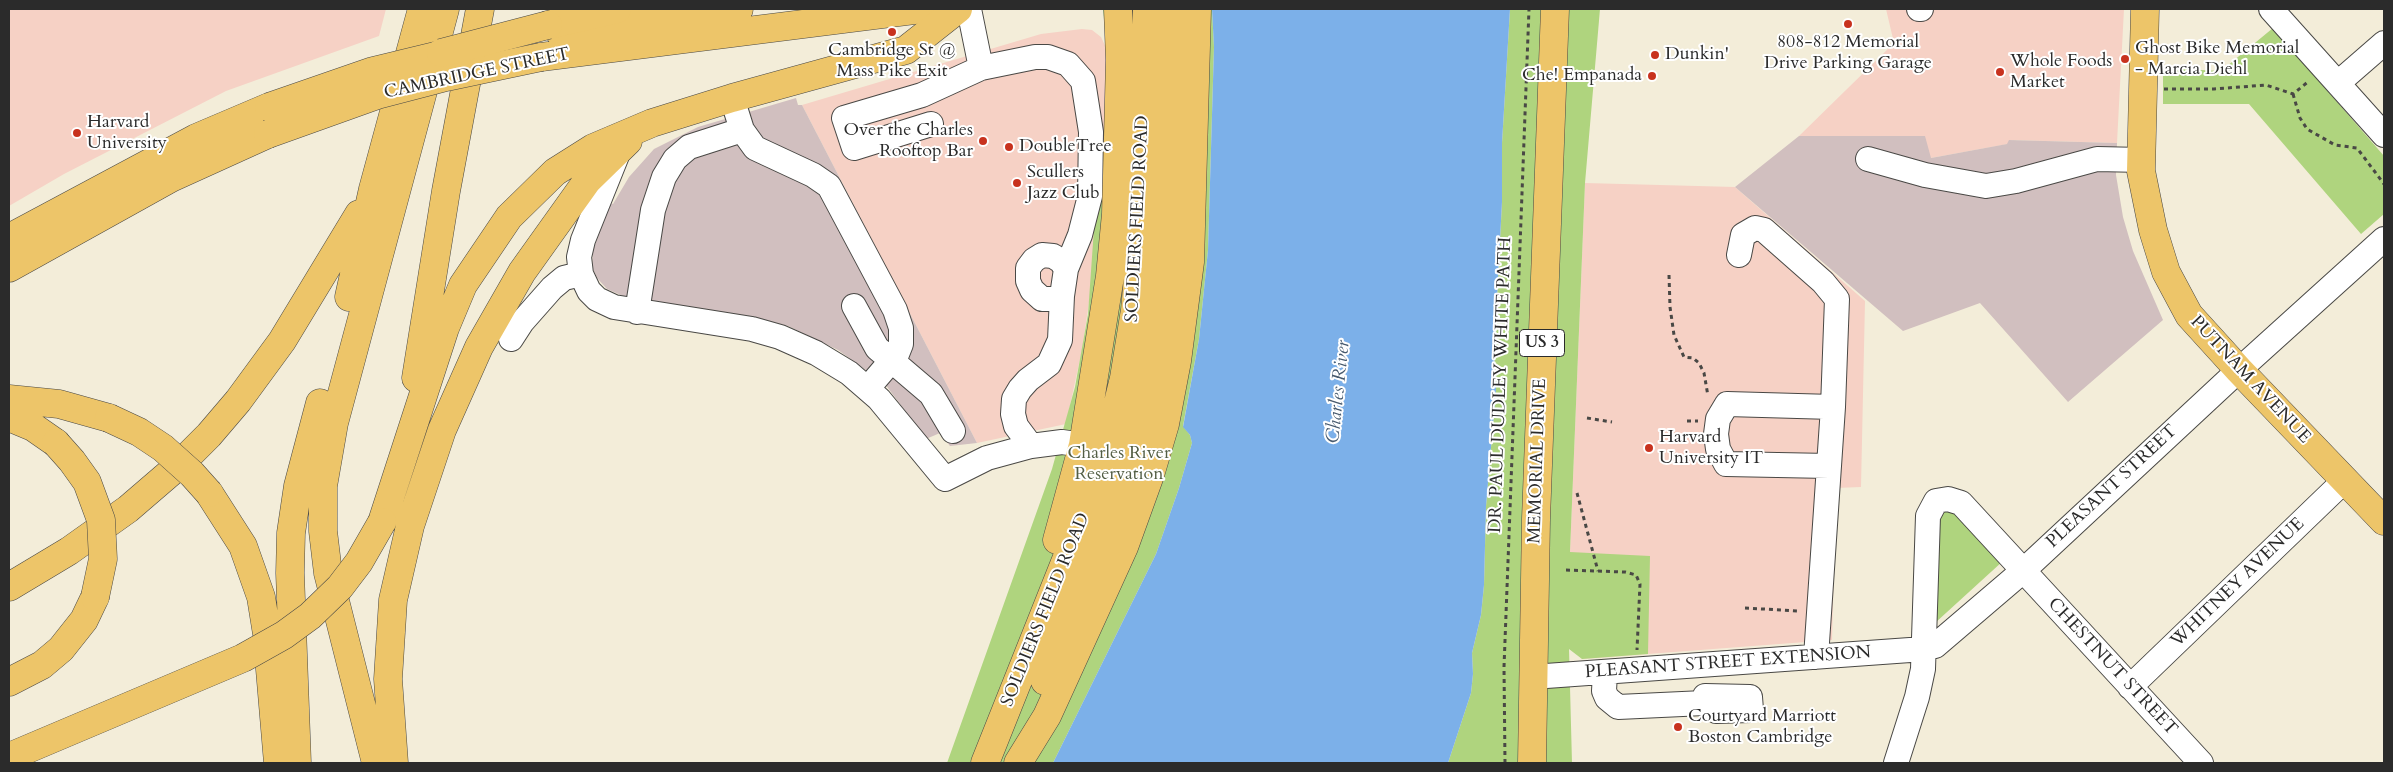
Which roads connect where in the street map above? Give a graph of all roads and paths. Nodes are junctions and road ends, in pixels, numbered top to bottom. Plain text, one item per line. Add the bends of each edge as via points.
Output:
1 (422, 9) edge
2 (445, 9) edge
3 (480, 9) edge
4 (617, 9) edge
5 (739, 9) edge
6 (922, 9) edge
7 (958, 9) edge
8 (969, 9) edge
9 (1118, 9) edge
10 (1147, 9) edge
11 (1171, 9) edge
12 (1197, 9) edge
13 (1529, 9) edge
14 (1555, 9) edge
15 (2145, 9) edge
16 (2271, 9) edge
17 (545, 39) junction
18 (2384, 43) edge
19 (981, 68) junction
20 (2310, 80) dead end
21 (2338, 83) junction
22 (2161, 88) dead end
23 (2293, 94) junction
24 (732, 98) junction
25 (652, 123) junction
26 (931, 124) dead end
27 (742, 130) junction
28 (2384, 135) edge
29 (620, 147) junction
30 (1868, 159) dead end
31 (2142, 160) junction
32 (2384, 184) edge
33 (373, 189) junction
34 (9, 238) edge
35 (2384, 239) edge
36 (1739, 256) dead end
37 (9, 268) edge
38 (1066, 269) junction
39 (580, 274) junction
40 (1669, 275) dead end
41 (1062, 296) junction
42 (854, 306) dead end
43 (637, 312) junction
44 (511, 339) dead end
45 (891, 362) junction
46 (2238, 370) junction
47 (868, 388) junction
48 (1713, 394) dead end
49 (9, 399) edge
50 (1833, 406) junction
51 (9, 418) edge
52 (1587, 418) dead end
53 (1612, 422) dead end
54 (412, 427) junction
55 (953, 431) dead end
56 (1083, 445) junction
57 (1031, 446) junction
58 (1828, 466) junction
59 (2345, 480) junction
60 (1577, 493) dead end
61 (2384, 520) edge
62 (1566, 570) dead end
63 (2024, 570) junction
64 (1598, 571) junction
65 (9, 587) edge
66 (1745, 608) dead end
67 (1805, 612) dead end
68 (1032, 646) junction
69 (1924, 649) junction
70 (1816, 657) junction
71 (1637, 658) dead end
72 (1705, 665) junction
73 (1605, 672) junction
74 (1532, 677) junction
75 (9, 682) edge
76 (2130, 686) junction
77 (1704, 700) junction
78 (1750, 704) dead end
79 (9, 758) edge
80 (278, 763) edge
81 (297, 763) edge
82 (376, 763) edge
83 (394, 763) edge
84 (984, 763) edge
85 (1011, 763) edge
86 (1018, 763) edge
87 (1505, 763) edge
88 (1532, 763) edge
89 (1896, 763) edge
90 (2201, 763) edge

1 - 33 main road
2 - 82 main road via 334,423 324,479 323,531 328,573
3 - 54 main road via 417,363
4 - 17 main road
5 - 17 main road, CAMBRIDGE STREET
6 - 17 main road, CAMBRIDGE STREET
7 - 24 main road via 906,50
8 - 19 street
9 - 56 main road via 1120,60 1115,233
10 - 68 main road, SOLDIERS FIELD ROAD via 1141,243 1130,345 1116,412 1098,474
11 - 85 main road, SOLDIERS FIELD ROAD via 1164,244 1152,363 1132,446 1105,528
12 - 86 main road via 1190,262 1165,424 1124,547 1047,716
13 - 87 path, DR. PAUL DUDLEY WHITE PATH via 1504,667
14 - 74 main road, MEMORIAL DRIVE / US 3
15 - 31 main road, PUTNAM AVENUE
16 - 21 street
17 - 34 main road, CAMBRIDGE STREET, bridge via 440,53 357,76 269,107 180,146
17 - 37 main road, CAMBRIDGE STREET, bridge via 446,76 268,134 171,178
18 - 21 street
19 - 26 street via 922,95 844,118 854,148
19 - 38 street via 1048,57 1068,64 1082,81 1091,132 1090,196 1080,235
20 - 23 path
21 - 28 street
22 - 23 path via 2214,89 2266,85
23 - 32 path via 2307,129 2335,146 2357,148
24 - 25 main road
24 - 27 street
25 - 29 main road
25 - 54 main road via 608,140 579,156 555,172 509,217 479,258 456,299
27 - 43 street via 689,147 664,177 652,216
27 - 45 street via 754,148 813,175 836,195 899,320 901,344
29 - 39 street via 583,240
29 - 83 main road via 577,194 522,272 479,347 442,430 410,526 393,600 388,679
30 - 31 street via 1925,175 1986,186 2097,159
31 - 46 main road, PUTNAM AVENUE via 2150,214 2166,272 2189,315
33 - 65 main road via 291,328 209,435 128,509 83,542
33 - 81 main road via 341,330 294,508 290,572
35 - 46 street, PLEASANT STREET
36 - 50 street via 1744,235 1755,228 1764,230 1823,282 1837,299
38 - 41 street
38 - 41 street via 1053,256 1042,255 1028,268 1032,290 1042,298
39 - 43 street via 597,299
39 - 44 street via 564,278 552,288
40 - 48 path via 1674,335 1684,357 1699,363 1709,402
41 - 57 street via 1062,328 1056,353 1014,399 1016,426
42 - 45 street via 875,344
43 - 47 street via 719,323 780,337 828,359
45 - 47 street
45 - 55 street via 931,394
46 - 59 main road, PUTNAM AVENUE
46 - 63 street, PLEASANT STREET
47 - 57 street via 898,418 946,479 987,458
49 - 80 main road, bridge via 52,403 108,418 139,432 188,470 209,494 243,546 261,597
50 - 58 street
50 - 58 street via 1726,404 1718,419 1716,434 1718,449 1726,464
51 - 75 main road, bridge via 33,427 56,443 80,472 98,507 103,532 103,559 95,597 84,620 61,649 42,665
52 - 53 path
54 - 79 main road, bridge via 382,522 340,587 310,616 284,636 243,658
56 - 57 street via 1062,442
56 - 68 main road
58 - 70 street
59 - 61 main road, PUTNAM AVENUE
59 - 76 street, WHITNEY AVENUE
60 - 64 path
62 - 64 path
63 - 69 street, PLEASANT STREET via 1942,642
63 - 69 street, CHESTNUT STREET via 1961,503 1948,499 1936,501 1928,516
63 - 76 street, CHESTNUT STREET
64 - 71 path via 1631,573 1639,578
66 - 67 path
68 - 84 main road, SOLDIERS FIELD ROAD
69 - 70 street, PLEASANT STREET EXTENSION
69 - 89 street via 1917,697
70 - 72 street, PLEASANT STREET EXTENSION
72 - 73 street, PLEASANT STREET EXTENSION
72 - 77 street
73 - 74 street, PLEASANT STREET EXTENSION
73 - 77 street via 1604,691 1618,707
74 - 88 main road, MEMORIAL DRIVE / US 3
76 - 90 street, CHESTNUT STREET
77 - 78 street via 1716,711

